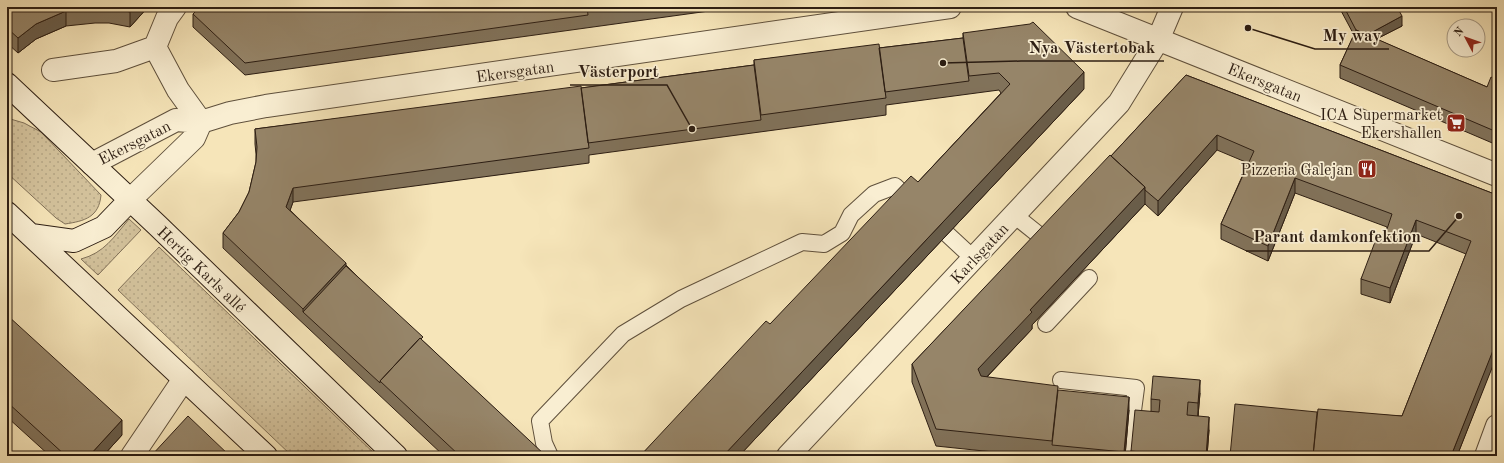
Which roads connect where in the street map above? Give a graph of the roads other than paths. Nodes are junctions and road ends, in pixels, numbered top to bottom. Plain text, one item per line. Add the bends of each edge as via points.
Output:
1 (175, 7) edge
2 (950, 7) edge
3 (1077, 7) edge
4 (1172, 7) edge
5 (1158, 40) junction
6 (155, 47) junction
7 (53, 70) dead end
8 (7, 84) edge
9 (201, 122) junction
10 (92, 164) junction
11 (1497, 175) edge
12 (130, 200) junction
13 (7, 213) edge
14 (1014, 215) junction
15 (31, 235) junction
16 (1044, 239) edge
17 (973, 258) junction
18 (1089, 278) dead end
19 (1046, 324) dead end
20 (184, 379) junction
21 (1061, 380) dead end
22 (1497, 426) edge
23 (791, 455) edge
24 (132, 456) edge
25 (266, 456) edge
26 (396, 456) edge
27 (550, 456) edge
28 (1127, 456) edge
29 (1486, 456) edge

1 - 6 street via 167,18
2 - 9 street, Ekersgatan via 266,106
3 - 5 street, Ekersgatan
4 - 5 street, Karlsgatan
5 - 11 street, Ekersgatan
5 - 14 street, Karlsgatan via 1119,103
6 - 7 street via 116,61
6 - 9 street via 178,90
8 - 10 street, Hertig Karls allé
9 - 10 street, Ekersgatan via 176,120
9 - 12 street, Ekersgatan via 194,138
10 - 12 street, Hertig Karls allé
12 - 15 street, Ekersgatan via 104,227 74,241
12 - 26 street, Hertig Karls allé
13 - 15 street
14 - 16 lane
14 - 17 street, Karlsgatan
15 - 20 street
17 - 23 street, Karlsgatan
17 - 27 lane via 895,186 874,194 851,215 842,233 824,244 802,242 681,299 623,334 540,422 544,443
18 - 19 lane
20 - 24 street
20 - 25 street
21 - 28 lane via 1136,388
22 - 29 street

